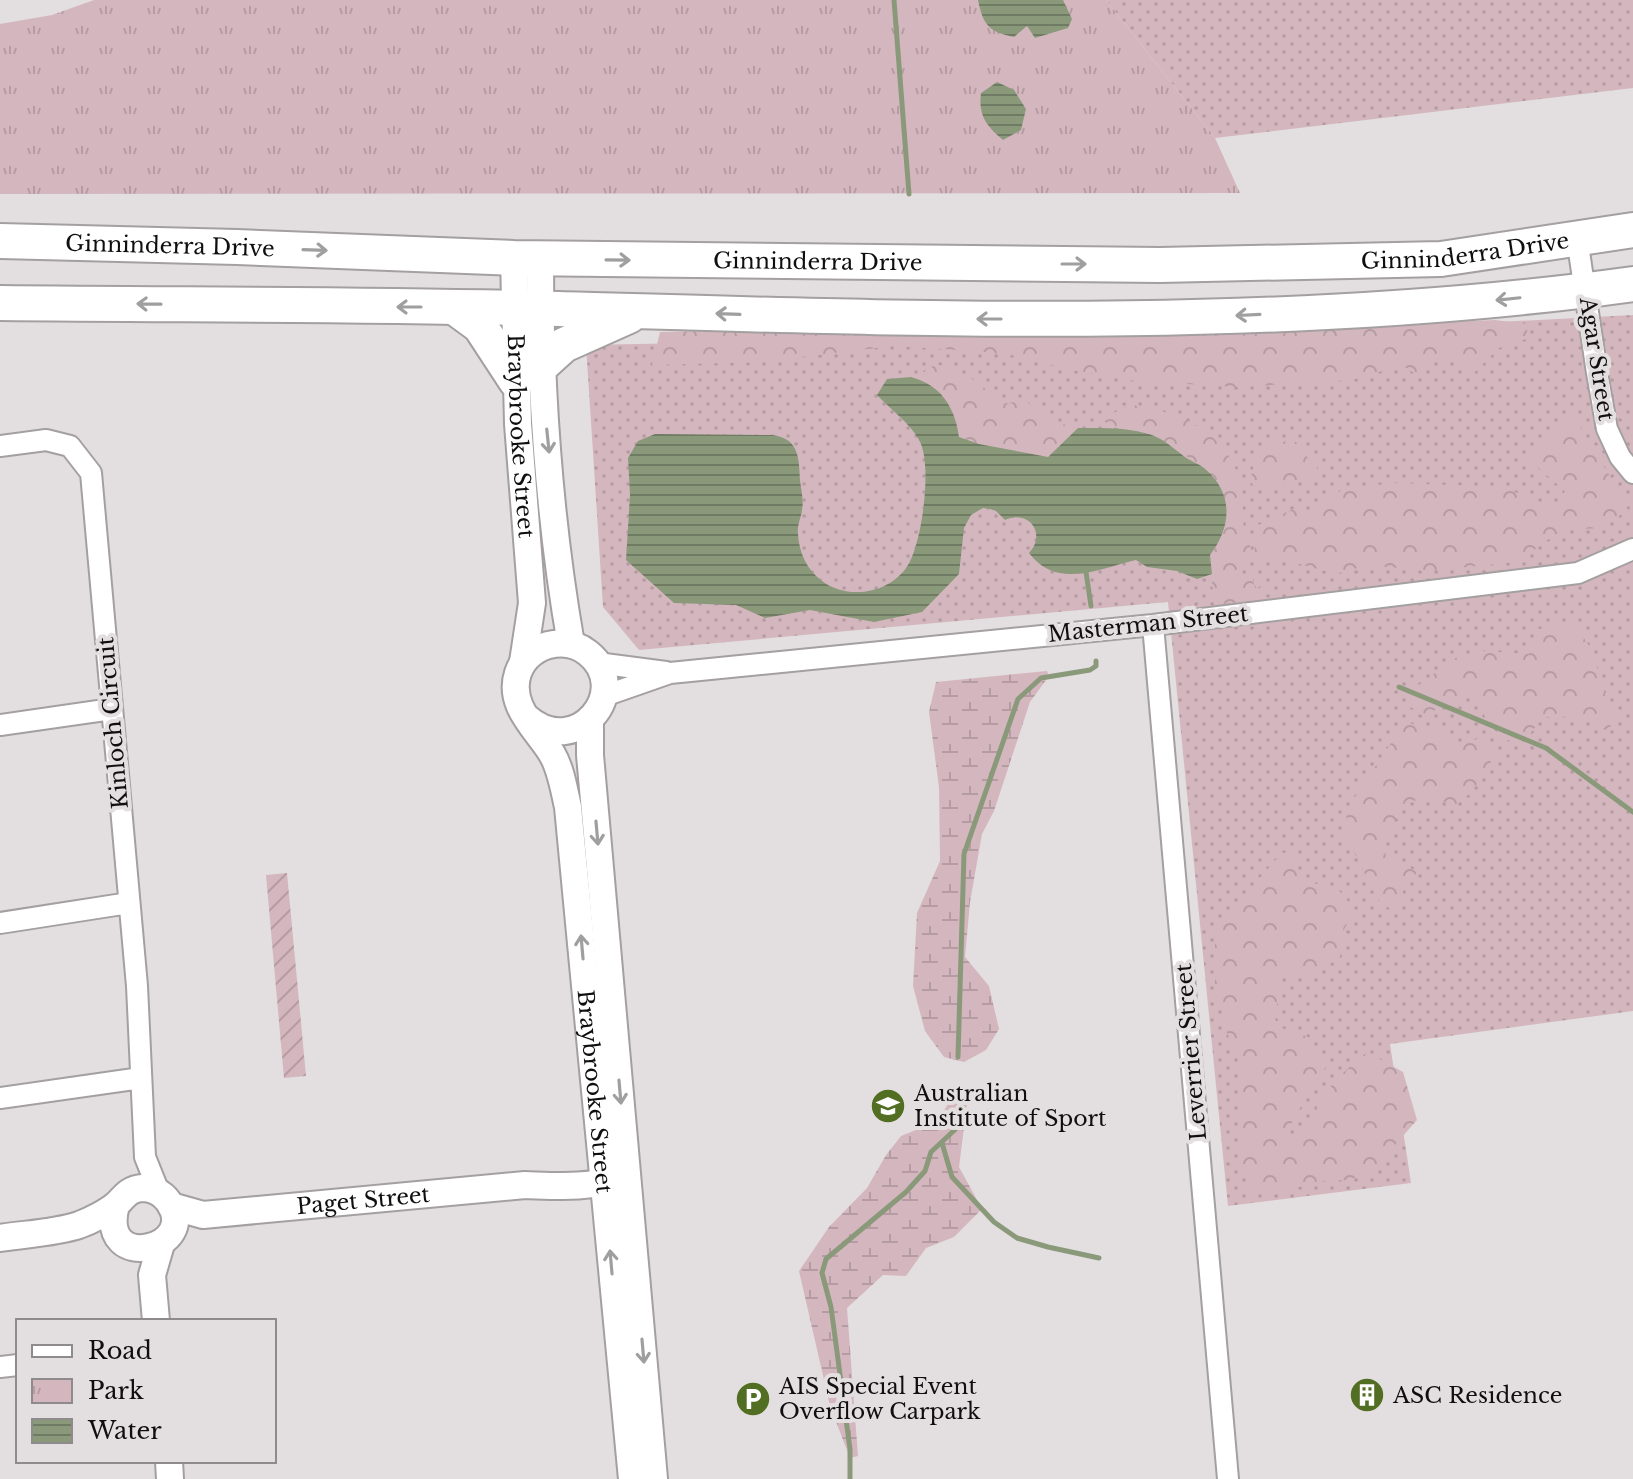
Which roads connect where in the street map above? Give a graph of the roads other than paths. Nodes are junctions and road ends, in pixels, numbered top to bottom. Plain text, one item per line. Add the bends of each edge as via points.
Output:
1 (1633, 230) edge
2 (1577, 238) junction
3 (0, 241) edge
4 (527, 259) junction
5 (1633, 284) edge
6 (1585, 290) junction
7 (0, 303) edge
8 (454, 307) junction
9 (527, 308) junction
10 (641, 312) junction
11 (529, 372) junction
12 (0, 446) edge
13 (1633, 473) edge
14 (1633, 533) edge
15 (1627, 551) edge
16 (1153, 625) junction
17 (571, 644) junction
18 (523, 662) junction
19 (597, 663) junction
20 (670, 673) junction
21 (604, 696) junction
22 (112, 709) junction
23 (526, 717) junction
24 (590, 720) junction
25 (0, 725) edge
26 (129, 903) junction
27 (0, 923) edge
28 (141, 1078) junction
29 (0, 1098) edge
30 (145, 1157) junction
31 (611, 1176) junction
32 (123, 1198) junction
33 (165, 1199) junction
34 (203, 1215) junction
35 (79, 1225) junction
36 (0, 1238) edge
37 (166, 1239) junction
38 (125, 1242) junction
39 (152, 1275) junction
40 (156, 1319) edge
41 (632, 1479) edge
42 (654, 1479) edge
43 (1228, 1479) edge

1 - 2 main road, Ginninderra Drive
4 -> 2 main road, Ginninderra Drive via 1160,265 1441,259
2 - 6 street, Agar Street
3 -> 4 main road, Ginninderra Drive
4 - 9 street, Braybrooke Street
5 - 6 main road
6 -> 10 main road via 1460,304 1163,320
6 - 13 street, Agar Street via 1607,429
8 -> 7 main road
8 - 9 main road
8 - 11 main road
9 - 10 main road
9 - 11 street, Braybrooke Street
10 - 11 main road via 564,345
11 -> 17 street, Braybrooke Street via 550,463
11 - 18 street, Braybrooke Street via 532,603
12 - 22 street, Kinloch Circuit via 46,440 70,446 91,473
14 - 15 street, Masterman Street
15 - 16 street, Masterman Street via 1578,573
16 - 20 street, Masterman Street
16 - 43 street, Leverrier Street
17 - 18 street via 547,645
17 - 19 street
18 - 23 street via 515,691
19 - 20 street, Masterman Street
19 - 21 street
20 - 21 street, Masterman Street
21 - 24 street
22 - 25 street
22 - 26 street, Kinloch Circuit
23 - 24 street via 557,732
31 -> 23 street, Braybrooke Street via 568,807 554,756
24 -> 31 street, Braybrooke Street
26 - 27 street
26 - 28 street, Kinloch Circuit
28 - 29 street
28 - 30 street, Kinloch Circuit
30 - 32 street, Kinloch Circuit
30 - 33 street, Kinloch Circuit
31 - 34 street, Paget Street via 568,1174 525,1185
41 -> 31 street, Braybrooke Street
31 -> 42 street, Braybrooke Street
32 - 33 street via 141,1188
32 - 35 street
32 - 38 street via 113,1217
33 - 34 street, Paget Street
33 - 37 street via 174,1217
34 - 37 street, Paget Street
35 - 36 street
35 - 38 street
37 - 38 street via 140,1250
37 - 39 street
38 - 39 street
39 - 40 street

